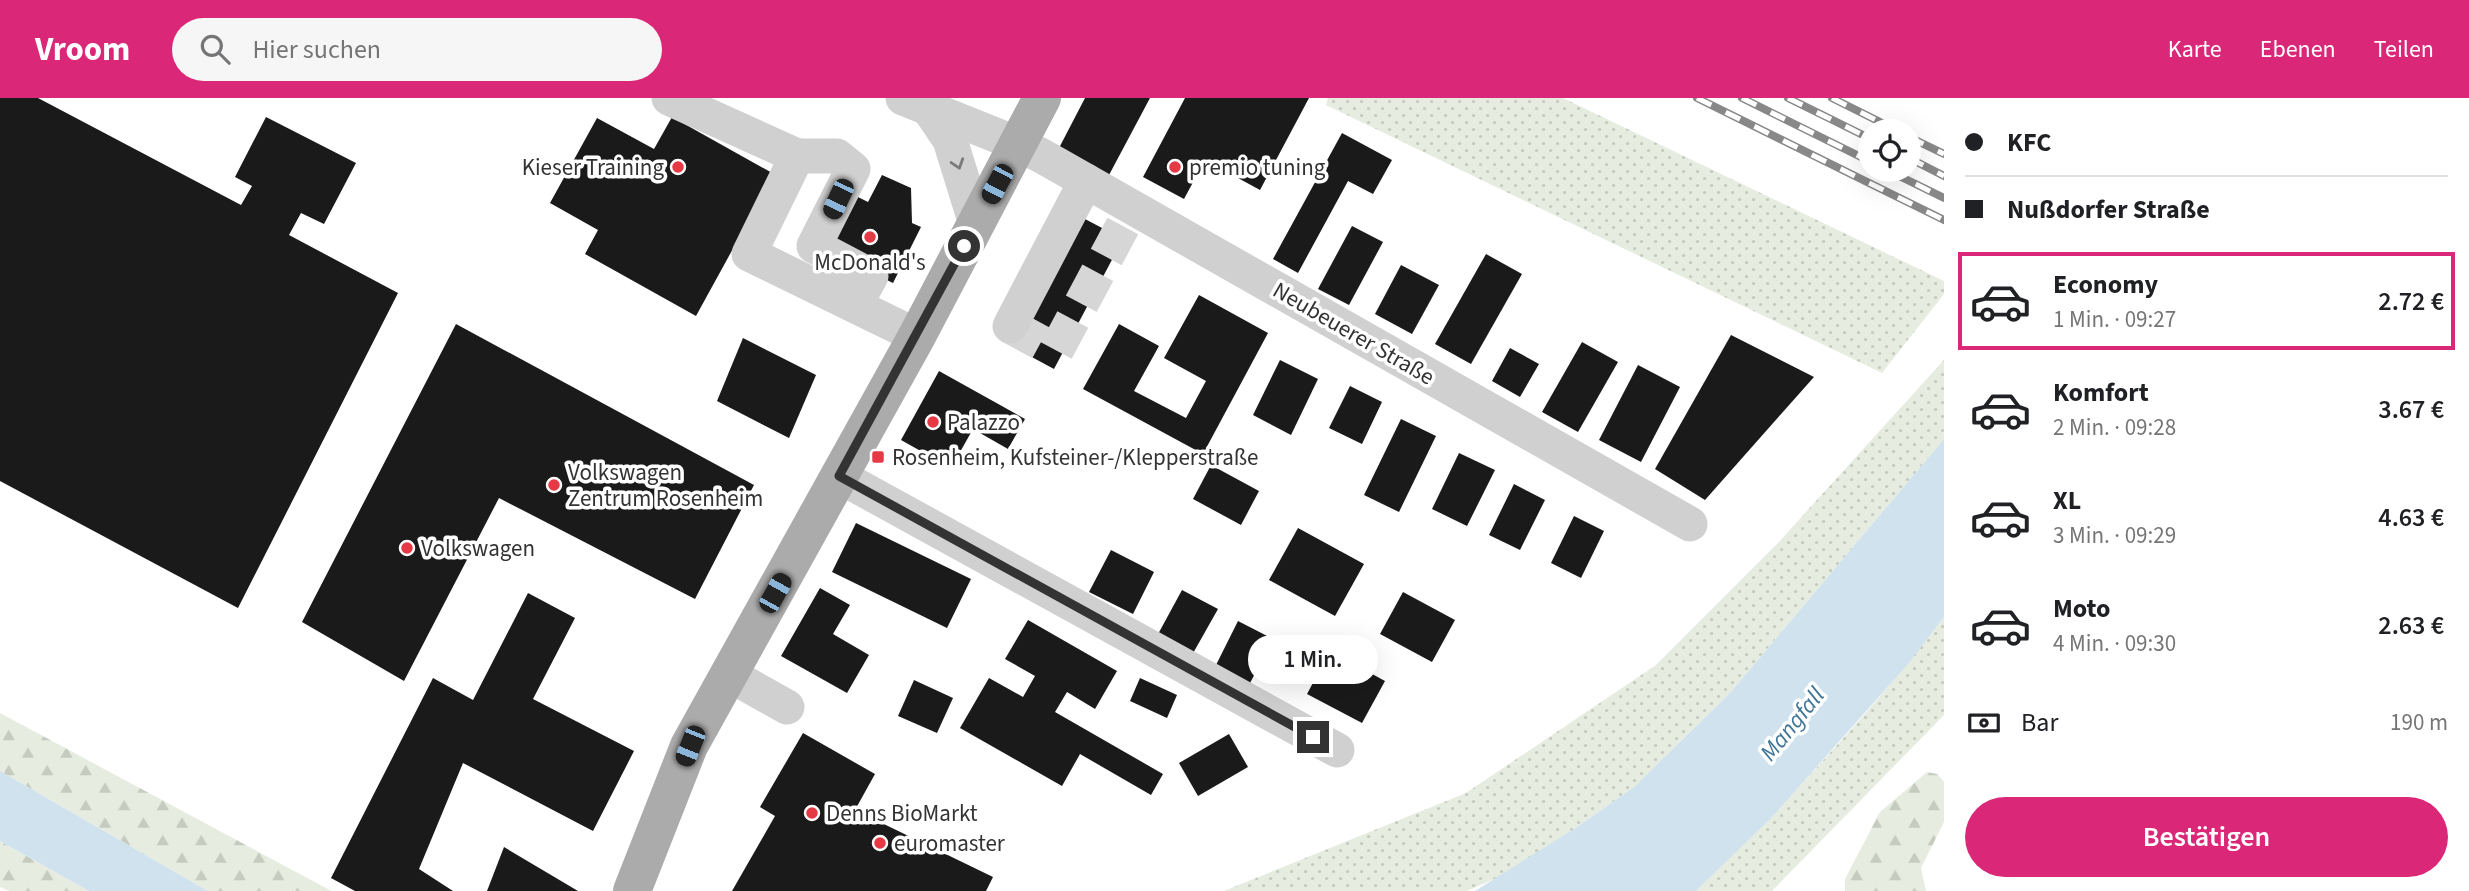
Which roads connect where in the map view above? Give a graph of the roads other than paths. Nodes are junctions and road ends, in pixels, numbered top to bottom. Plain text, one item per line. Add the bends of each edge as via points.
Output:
1 (668, 98) edge
2 (1042, 98) edge
3 (916, 104) edge
4 (1018, 144) junction
5 (797, 156) junction
6 (1086, 181) junction
7 (976, 224) junction
8 (855, 305) junction
9 (1010, 326) dead end
10 (917, 335) junction
11 (839, 476) junction
12 (1690, 523) dead end
13 (730, 675) junction
14 (787, 707) dead end
15 (1337, 750) dead end
16 (632, 891) edge

1 - 5 street
2 - 4 main road
3 - 4 street, Neubeuerer Straße
3 -> 7 street via 950,140
4 - 6 street, Neubeuerer Straße
4 - 7 main road
5 - 8 street via 749,254
5 - 8 street via 837,156 853,169 814,246 871,276
6 - 9 street
6 - 12 street, Neubeuerer Straße
7 - 10 main road
8 - 10 street
10 - 11 main road
11 - 13 main road
11 - 15 street
13 - 14 street
13 - 16 main road via 690,746

